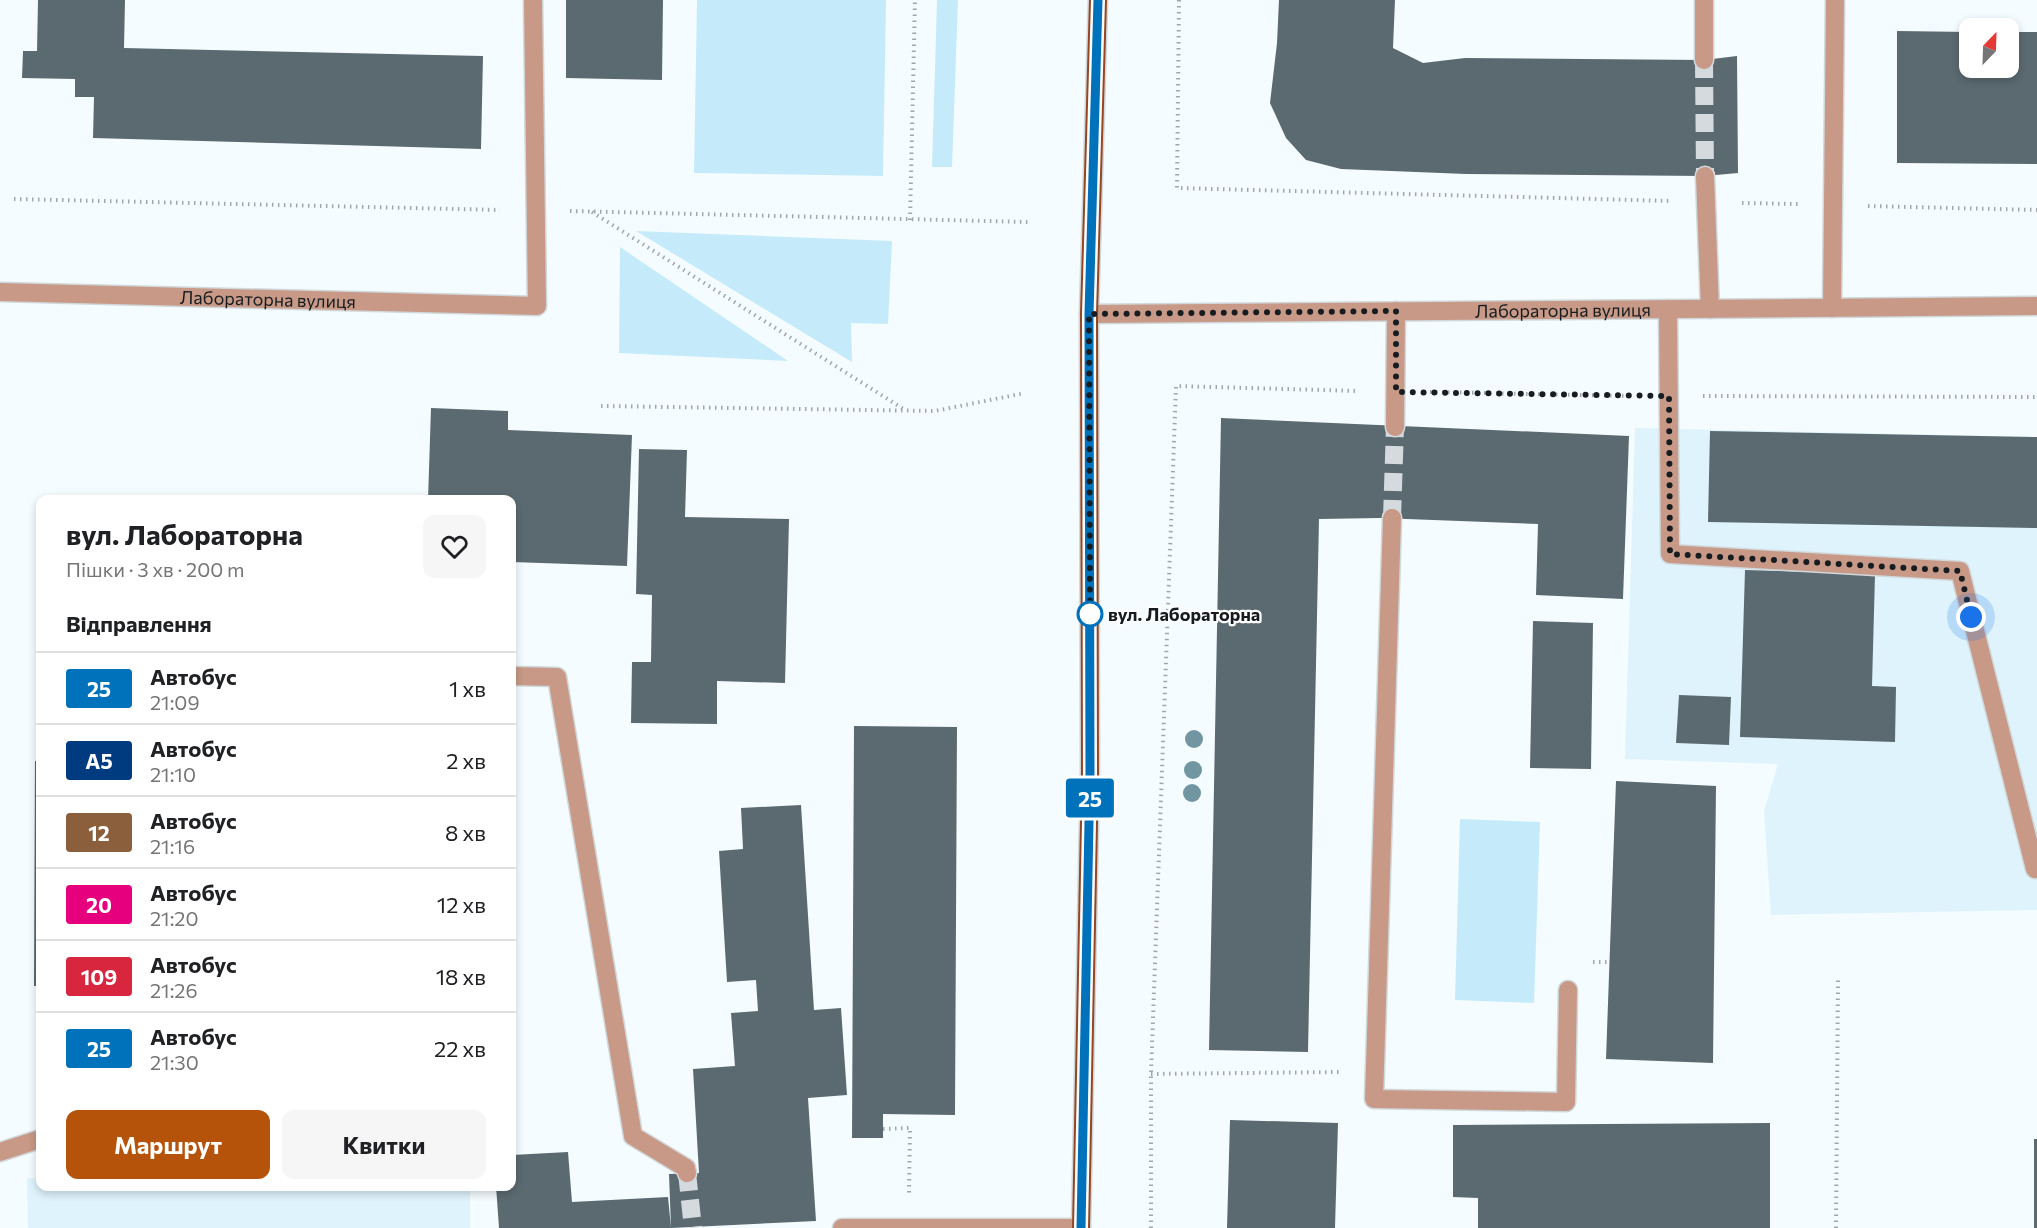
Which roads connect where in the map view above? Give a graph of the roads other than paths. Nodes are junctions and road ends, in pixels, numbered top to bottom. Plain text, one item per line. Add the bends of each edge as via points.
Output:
1 (533, 0) edge
2 (1098, 0) edge
3 (1704, 0) edge
4 (1835, 0) edge
5 (1704, 60) tunnel mouth
6 (1705, 176) tunnel mouth
7 (0, 292) edge
8 (2037, 306) edge
9 (1832, 308) junction
10 (1668, 309) junction
11 (1710, 309) junction
12 (1396, 311) junction
13 (1089, 314) junction
14 (1395, 427) tunnel mouth
15 (1392, 518) tunnel mouth
16 (516, 676) edge
17 (2036, 869) dead end
18 (1568, 990) dead end
19 (36, 1140) edge
20 (0, 1152) edge
21 (687, 1173) dead end
22 (842, 1228) edge
23 (1081, 1228) edge

1 - 7 street, Лабораторна вулиця via 537,306
2 - 13 main road
3 - 5 street
4 - 9 street
6 - 11 street
8 - 9 street, Лабораторна вулиця
9 - 11 street, Лабораторна вулиця
10 - 11 street, Лабораторна вулиця
10 - 12 street, Лабораторна вулиця
10 - 17 street via 1670,554 1960,571
12 - 13 street, Лабораторна вулиця
12 - 14 street
13 - 23 main road via 1090,772
15 - 18 street via 1374,1099 1566,1102
16 - 21 street via 557,677 633,1136 686,1168
19 - 20 street
22 - 23 street

